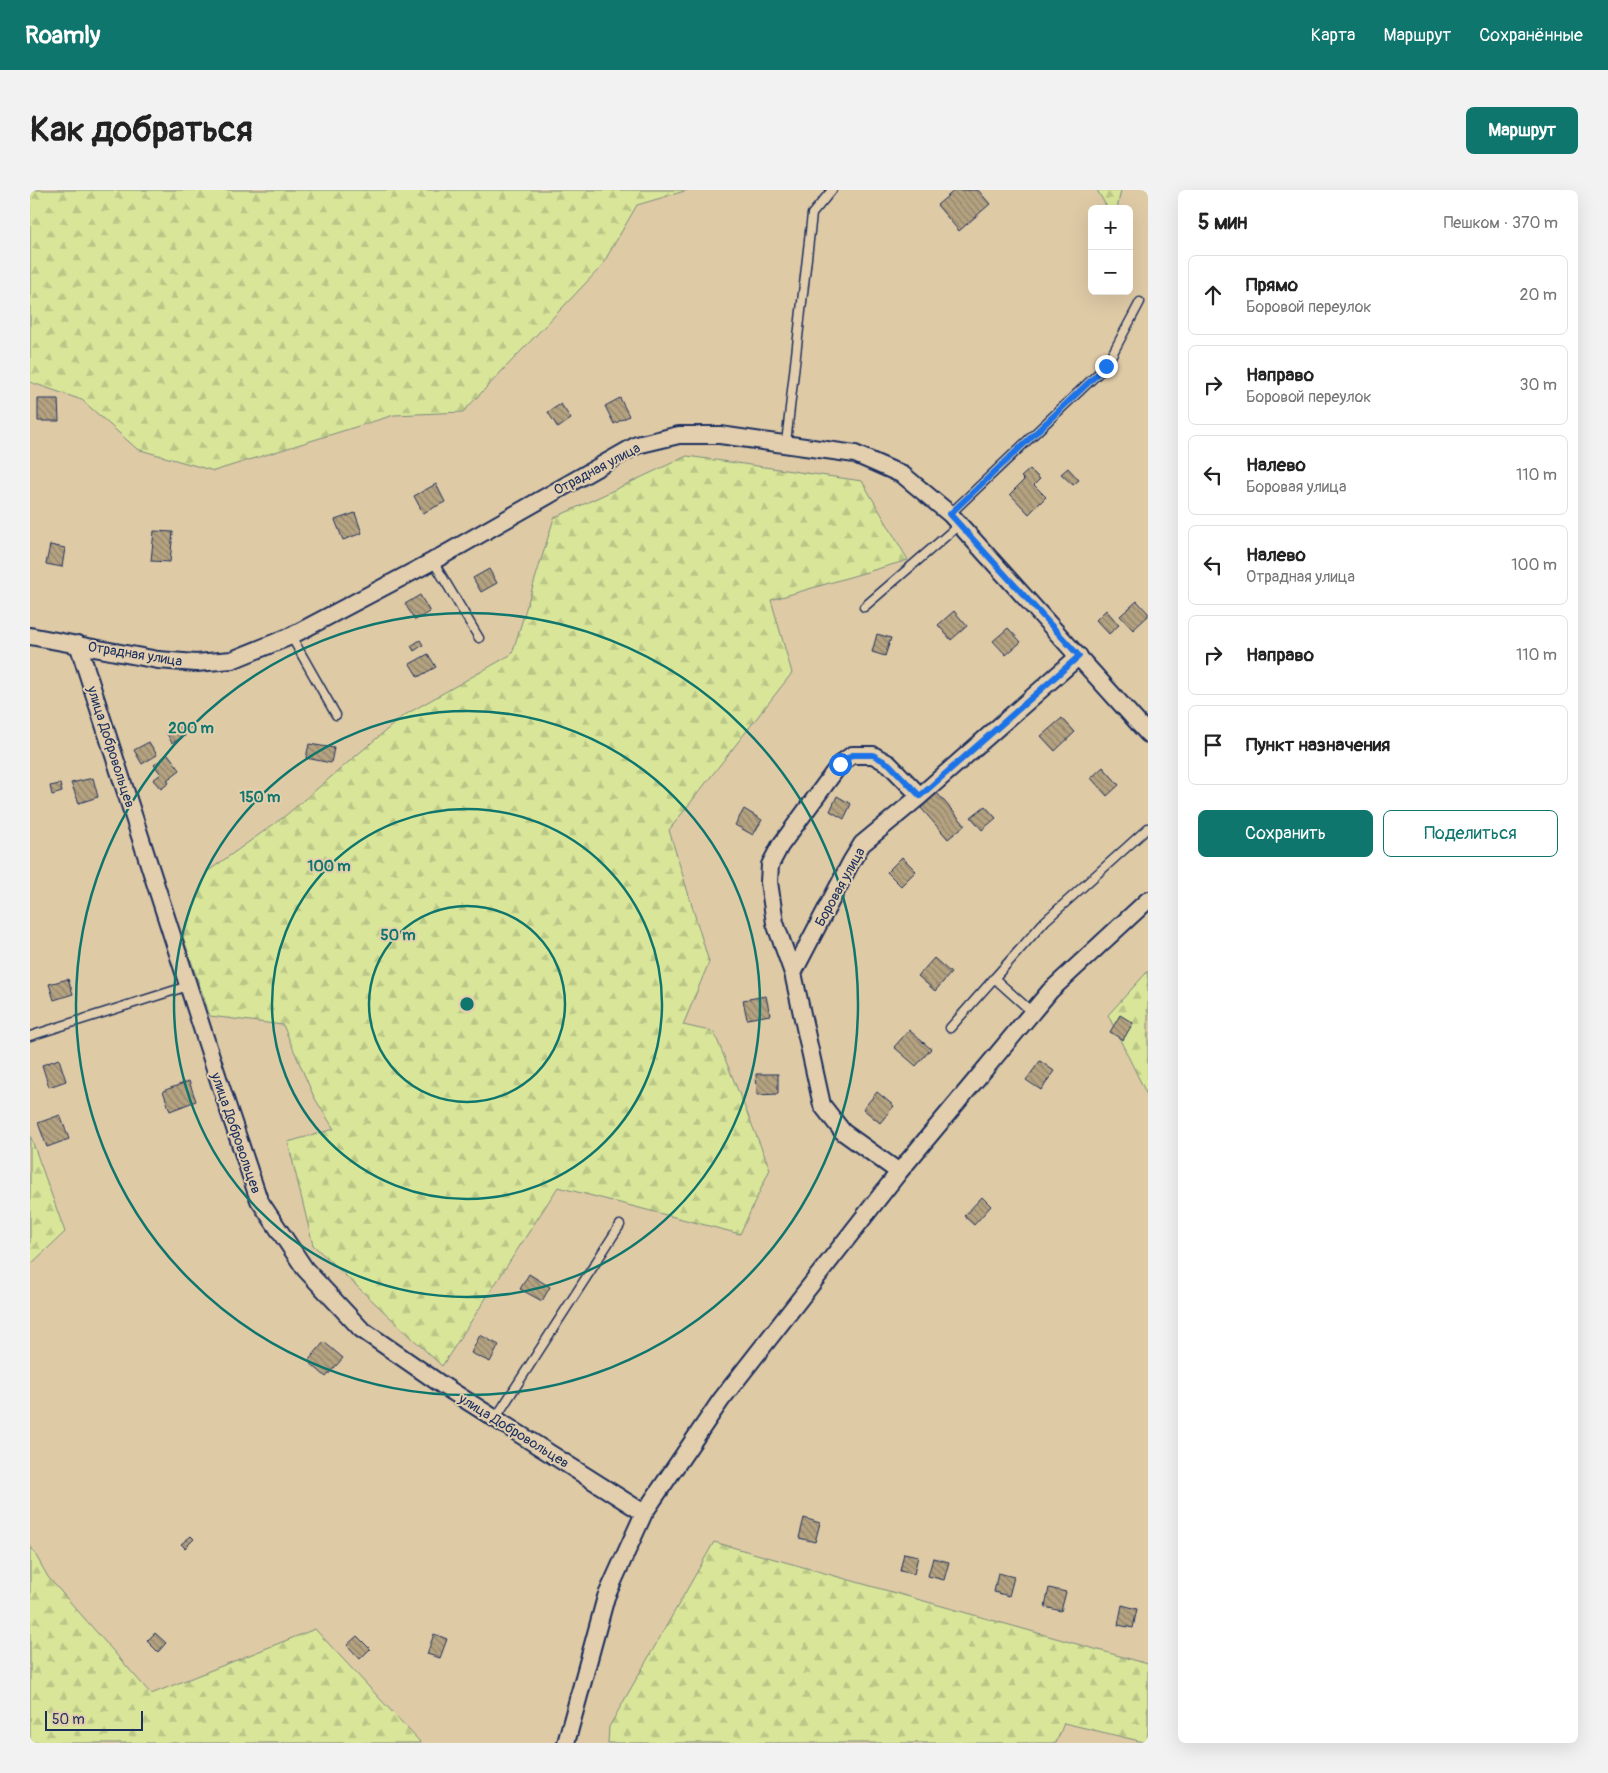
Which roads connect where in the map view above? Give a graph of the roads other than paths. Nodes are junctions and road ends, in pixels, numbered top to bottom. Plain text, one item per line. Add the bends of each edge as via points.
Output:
1 (832, 190) edge
2 (1140, 302) dead end
3 (786, 443) junction
4 (955, 519) junction
5 (433, 560) junction
6 (864, 607) dead end
7 (30, 636) edge
8 (291, 636) junction
9 (479, 638) dead end
10 (78, 644) junction
11 (1079, 656) junction
12 (336, 715) dead end
13 (1148, 734) edge
14 (920, 796) junction
15 (1148, 828) edge
16 (1148, 900) edge
17 (793, 973) junction
18 (994, 978) junction
19 (188, 986) junction
20 (1032, 1012) junction
21 (950, 1028) dead end
22 (30, 1036) edge
23 (899, 1172) junction
24 (620, 1225) dead end
25 (495, 1419) junction
26 (644, 1513) junction
27 (566, 1743) edge

1 - 3 lane via 812,214
2 - 4 lane via 1106,366
3 - 4 street, Отрадная улица via 855,454 903,475
3 - 5 street, Отрадная улица via 720,435 679,435 637,445
4 - 6 lane
4 - 11 street, Отрадная улица
5 - 8 street, Отрадная улица
5 - 9 lane
7 - 10 street, Отрадная улица
8 - 10 street, Отрадная улица via 232,660 196,663 158,660
8 - 12 lane
10 - 19 street, улица Добровольцев
11 - 13 street, Отрадная улица
11 - 14 street, Боровая улица
14 - 17 street, Боровая улица via 862,844
14 - 17 street via 889,764 873,755 852,755 840,764 786,839 770,865 769,882 775,923
15 - 18 lane via 1045,921
16 - 20 street via 1050,991
17 - 23 street via 822,1105 844,1132
18 - 20 lane
18 - 21 lane
19 - 22 lane
19 - 25 street, улица Добровольцев via 259,1200 305,1269 361,1329
20 - 23 street
23 - 26 street via 721,1400
24 - 25 lane
25 - 26 street, улица Добровольцев
26 - 27 street via 606,1597

